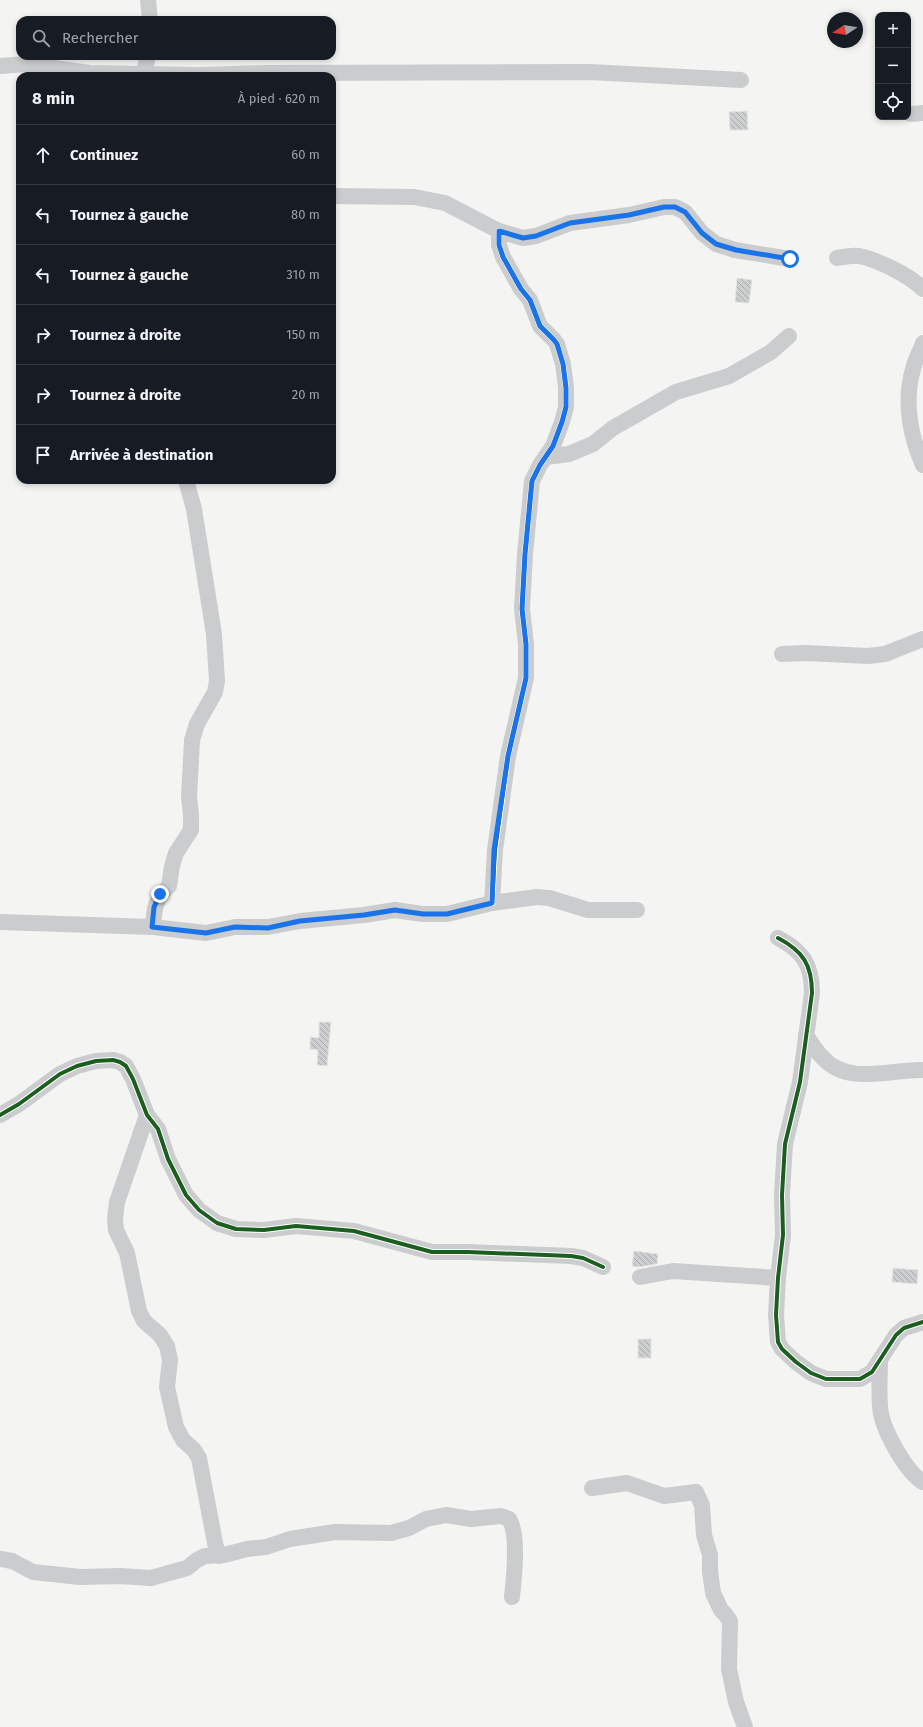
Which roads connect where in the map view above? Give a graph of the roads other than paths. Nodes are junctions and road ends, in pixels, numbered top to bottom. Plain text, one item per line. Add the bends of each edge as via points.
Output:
1 (148, 0) edge
2 (150, 16) edge
3 (147, 60) edge
4 (0, 66) edge
5 (82, 72) edge
6 (145, 72) edge
7 (336, 74) edge
8 (742, 80) dead end
9 (336, 196) edge
10 (499, 231) junction
11 (837, 258) dead end
12 (790, 259) dead end
13 (923, 289) edge
14 (789, 336) dead end
15 (923, 343) edge
16 (546, 457) junction
17 (923, 465) edge
18 (187, 484) edge
19 (923, 639) edge
20 (782, 654) dead end
21 (492, 903) junction
22 (637, 910) dead end
23 (0, 922) edge
24 (152, 927) junction
25 (778, 938) dead end
26 (806, 1035) junction
27 (923, 1070) edge
28 (0, 1115) edge
29 (147, 1115) junction
30 (603, 1267) dead end
31 (640, 1277) dead end
32 (778, 1278) junction
33 (923, 1322) edge
34 (880, 1360) junction
35 (923, 1482) edge
36 (592, 1488) dead end
37 (220, 1556) junction
38 (0, 1559) edge
39 (512, 1597) dead end
40 (745, 1727) edge

1 - 2 street
3 - 6 street
4 - 5 street via 27,64
7 - 8 street via 590,72
9 - 10 street via 414,197 445,203
10 - 12 street via 523,238 536,236 570,223 675,207 685,212 702,233 716,244
10 - 16 street via 499,245 503,257 530,300 540,326 557,344 563,364 566,407 553,446
11 - 13 street via 858,256 883,265
14 - 16 street via 771,352 729,376 676,392 613,428 593,444 569,454
15 - 17 street via 913,368 908,394 912,435
16 - 21 street via 532,481 522,609 526,678 508,756 494,850
18 - 24 street via 194,510 214,634 217,682 215,692 197,724 192,740 190,830 176,852 169,886 160,894 154,907
19 - 20 street via 885,654 868,656
21 - 22 street via 537,897 588,910
21 - 24 street via 447,914 395,910 300,921 268,928 235,927 206,933
23 - 24 street
25 - 26 street via 793,946 802,955 812,980
26 - 27 street via 823,1058 840,1070 856,1074
26 - 32 street via 800,1082 785,1144 783,1235
28 - 29 street via 60,1074 77,1066 113,1060 126,1066
29 - 30 street via 158,1129 168,1159 186,1195 199,1210 217,1223 236,1229 264,1230 296,1226 354,1231 432,1252 571,1256 583,1258
29 - 37 street via 117,1202 116,1230 127,1253 139,1311 144,1321 160,1335 167,1346 170,1360 168,1387 171,1408 183,1440 199,1458 215,1543
31 - 32 street via 673,1271
32 - 34 street via 778,1342 796,1362 811,1373 826,1379 860,1379 872,1372
33 - 34 street via 904,1328 896,1335
34 - 35 street via 881,1414 903,1460
36 - 40 street via 626,1483 664,1496 696,1492 700,1498 704,1535 710,1555 713,1593 730,1621 729,1668 736,1702
37 - 38 street via 205,1556 187,1568 151,1578 80,1577 33,1572
37 - 39 street via 266,1547 290,1539 335,1532 391,1533 409,1528 426,1519 446,1515 471,1518 501,1516 510,1519 512,1525 515,1568

